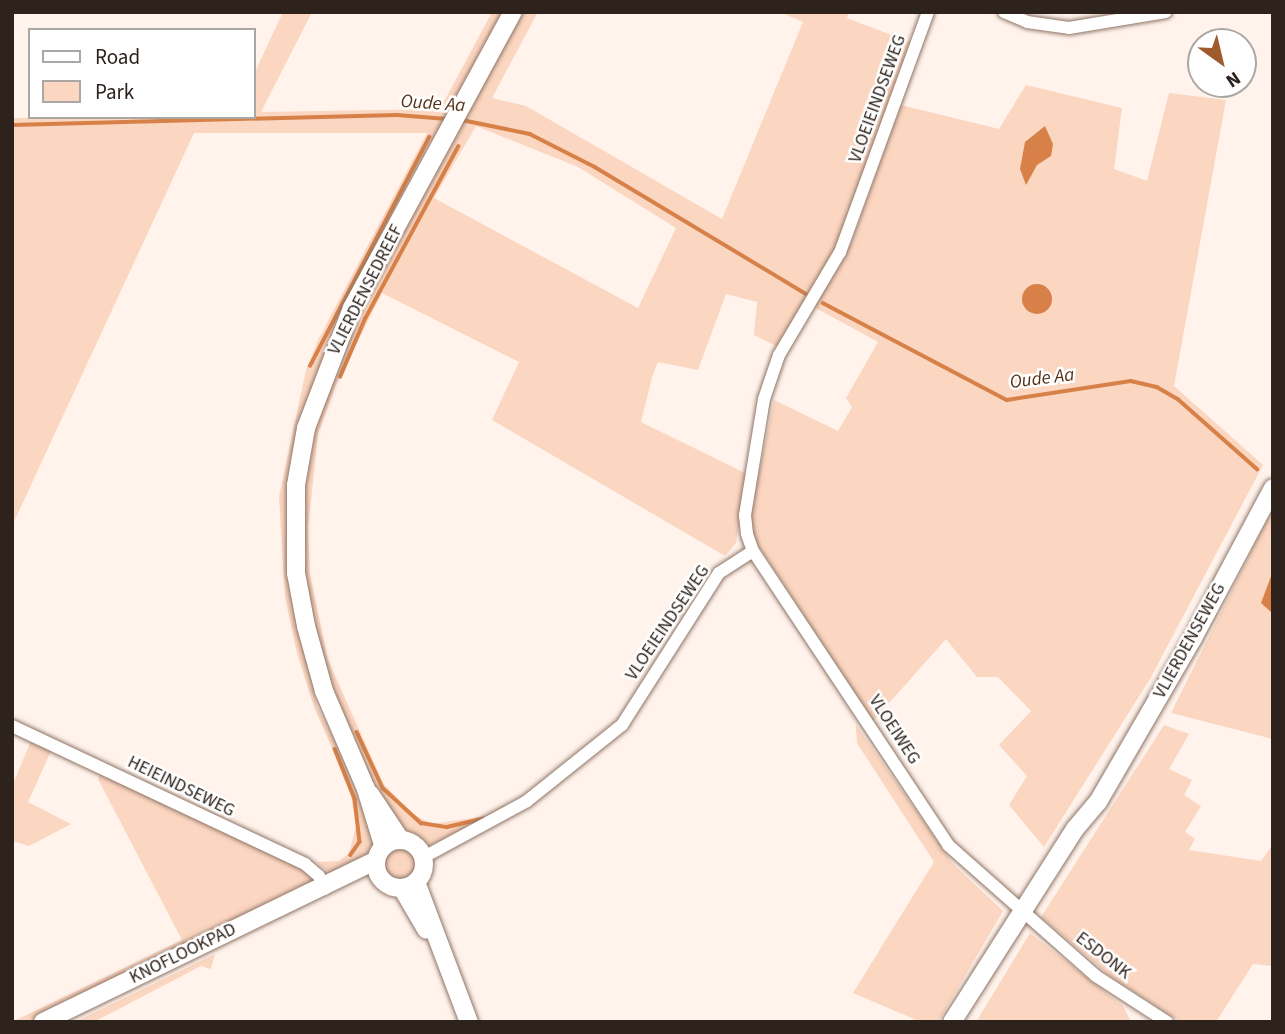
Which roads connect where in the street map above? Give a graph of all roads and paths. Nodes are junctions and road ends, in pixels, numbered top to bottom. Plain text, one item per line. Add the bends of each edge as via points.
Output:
1 (513, 12) edge
2 (928, 12) edge
3 (1004, 12) edge
4 (1167, 12) edge
5 (1273, 488) edge
6 (753, 551) junction
7 (12, 726) edge
8 (385, 856) junction
9 (424, 857) junction
10 (409, 885) junction
11 (325, 889) junction
12 (1022, 912) junction
13 (974, 989) junction
14 (43, 1022) edge
15 (469, 1022) edge
16 (952, 1022) edge
17 (961, 1022) edge
18 (1167, 1022) edge

1 - 8 main road, VLIERDENSEDREEF via 352,308 310,417 296,485 296,573 306,626 324,691 366,789
2 - 6 street, VLOEIEINDSEWEG via 840,252 779,355 764,399 745,515
3 - 4 street via 1027,22 1069,28
5 - 12 main road, VLIERDENSEWEG via 1193,638 1089,816 1075,829
6 - 9 street, VLOEIEINDSEWEG via 719,573 622,726 527,801
6 - 12 street, VLOEIWEG via 948,845
7 - 11 street, HEIEINDSEWEG via 305,864 320,876
8 - 9 main road via 414,844
8 - 10 main road
8 - 11 main road, KNOFLOOKPAD
9 - 10 main road via 423,870
10 - 15 main road via 419,922 433,936
11 - 14 main road, KNOFLOOKPAD
12 - 13 main road, VLIERDENSEWEG
12 - 18 street, ESDONK via 1096,976
13 - 16 main road, VLIERDENSEWEG
13 - 17 main road, VLIERDENSEWEG

